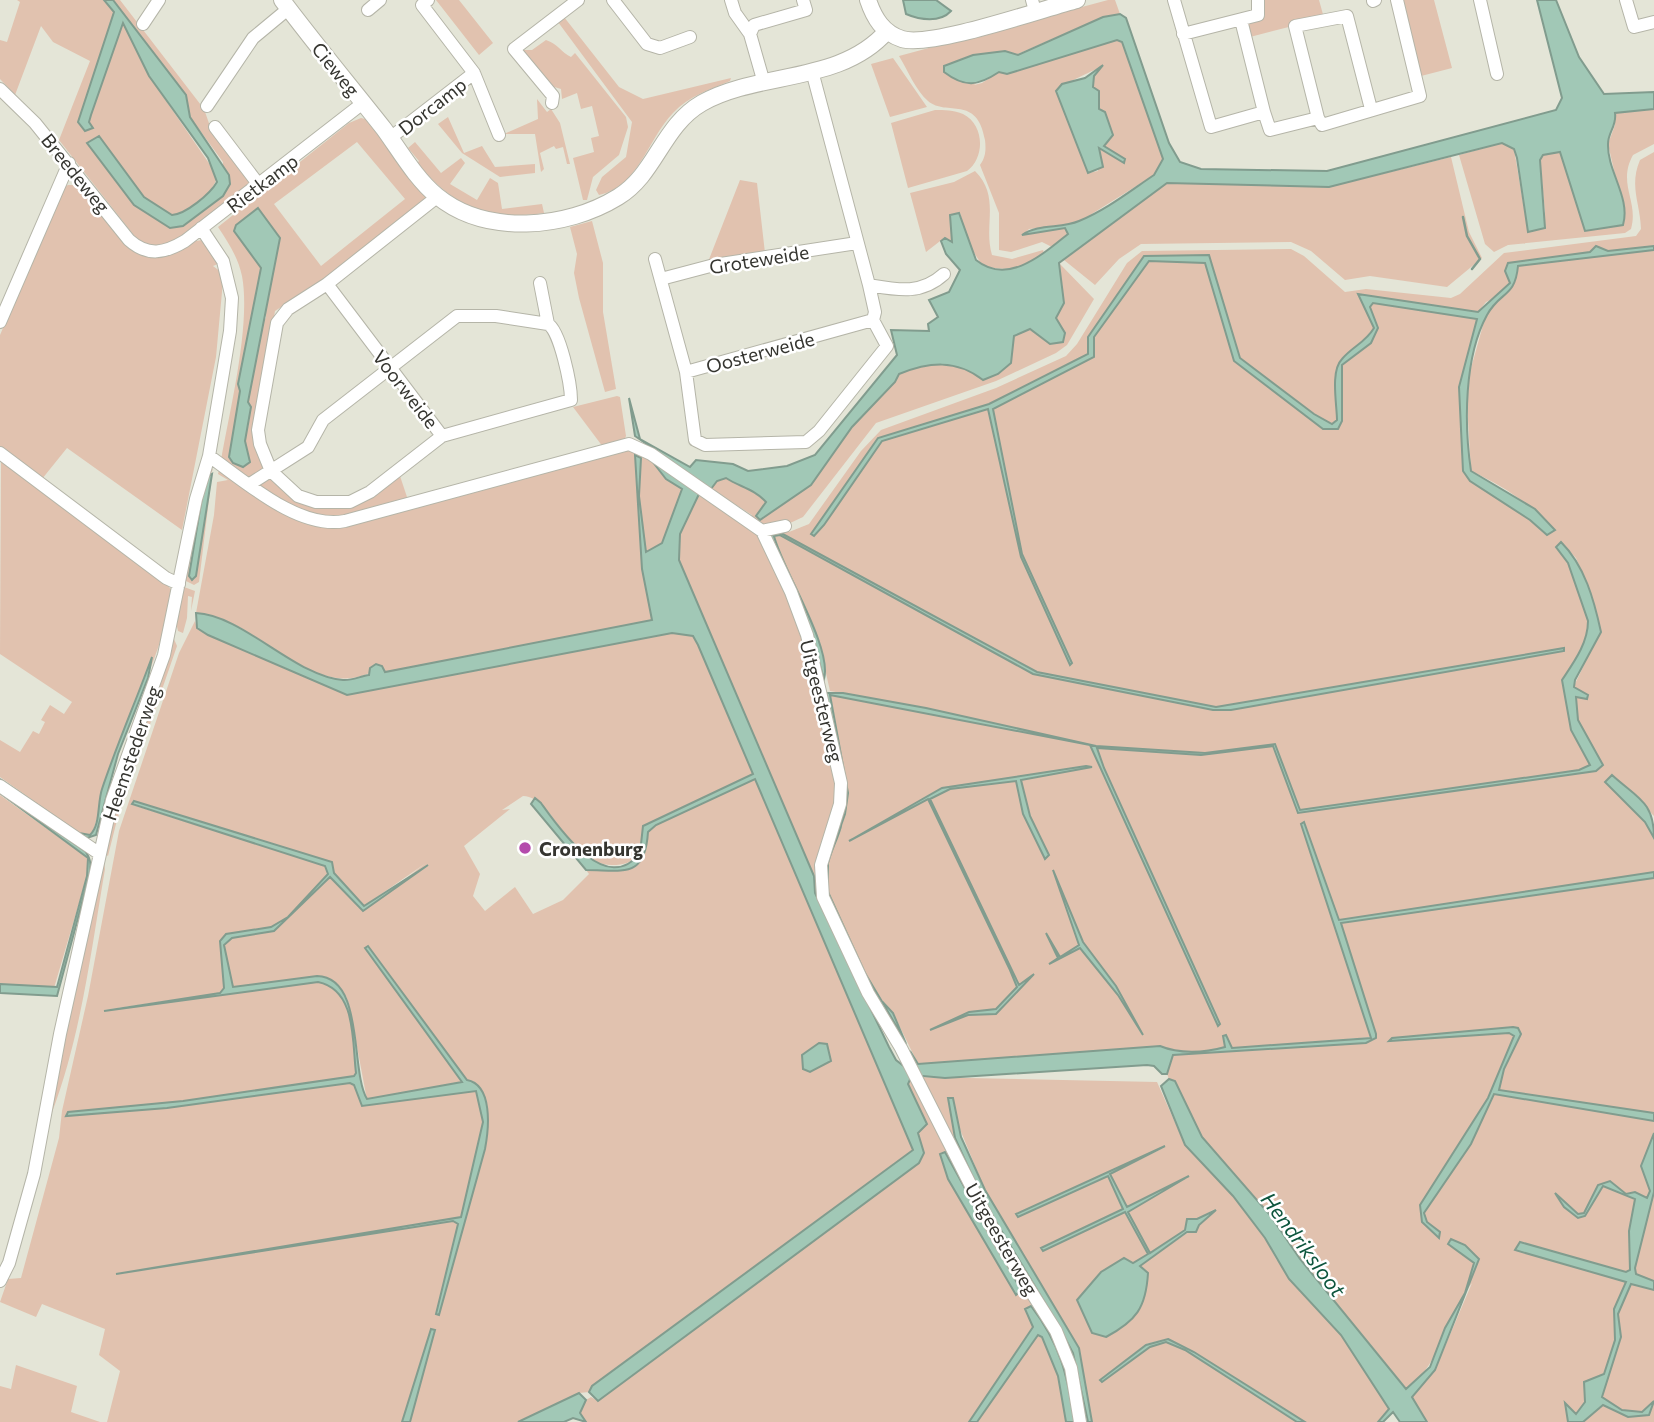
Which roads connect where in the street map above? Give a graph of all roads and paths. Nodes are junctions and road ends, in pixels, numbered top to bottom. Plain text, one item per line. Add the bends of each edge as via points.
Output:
1 (159, 0) edge
2 (380, 0) edge
3 (578, 0) edge
4 (613, 0) edge
5 (803, 0) edge
6 (868, 0) edge
7 (1077, 0) edge
8 (1174, 0) edge
9 (1258, 0) edge
10 (1397, 0) edge
11 (1480, 0) edge
12 (1626, 0) edge
13 (422, 2) edge
14 (285, 4) edge
15 (1033, 5) edge
16 (733, 6) edge
17 (368, 10) dead end
18 (1241, 20) junction
19 (1654, 22) edge
20 (144, 24) dead end
21 (887, 31) junction
22 (750, 34) junction
23 (1183, 34) junction
24 (690, 37) dead end
25 (812, 71) junction
26 (474, 73) junction
27 (1497, 74) dead end
28 (764, 83) junction
29 (0, 89) edge
30 (363, 103) junction
31 (552, 103) dead end
32 (207, 106) dead end
33 (1371, 109) junction
34 (1264, 112) junction
35 (1318, 118) junction
36 (215, 127) dead end
37 (499, 135) dead end
38 (390, 138) junction
39 (69, 163) junction
40 (259, 185) junction
41 (437, 197) junction
42 (201, 228) junction
43 (857, 243) junction
44 (154, 252) joint
45 (655, 259) dead end
46 (944, 274) dead end
47 (661, 279) junction
48 (540, 283) dead end
49 (327, 284) junction
50 (869, 285) junction
51 (873, 320) junction
52 (0, 323) edge
53 (548, 324) junction
54 (390, 369) junction
55 (686, 373) junction
56 (442, 436) junction
57 (0, 453) edge
58 (209, 456) junction
59 (271, 471) junction
60 (250, 484) junction
61 (785, 526) dead end
62 (762, 531) junction
63 (179, 584) junction
64 (0, 786) edge
65 (100, 854) junction
66 (0, 1281) edge
67 (1080, 1422) edge

1 - 20 street
2 - 17 street
3 - 31 street via 514,49 553,96
4 - 24 street via 647,44 660,48
5 - 22 street via 806,10 754,25
6 - 21 street via 876,20
7 - 15 street
8 - 23 street
9 - 18 street via 1258,15
10 - 33 street via 1420,96
11 - 27 street
12 - 19 street via 1634,27
13 - 26 street
14 - 30 street, Cieweg
14 - 32 street via 253,38
15 - 21 street via 928,40 907,40
16 - 22 street
18 - 23 street
18 - 34 street
21 - 25 street via 862,54
22 - 28 street
23 - 34 street via 1211,127
25 - 28 street
25 - 43 street
26 - 37 street
26 - 38 street, Dorcamp
28 - 41 street via 715,97 687,114 668,133 639,178 621,195 596,208 548,221 512,224 478,216
29 - 39 street, Breedeweg
30 - 38 street, Cieweg
30 - 40 street, Rietkamp
33 - 35 street via 1322,124
33 - 35 street via 1347,16 1322,19 1295,26
34 - 35 street via 1270,130
36 - 40 street
38 - 41 street, Cieweg
39 - 44 street, Breedeweg via 129,240
39 - 52 street
40 - 42 street, Rietkamp
41 - 49 street
42 - 44 street, Rietkamp via 172,249
42 - 58 street, Heemstederweg via 223,261 232,298
43 - 47 street, Groteweide via 714,265
43 - 50 street
45 - 47 street, Oosterweide
46 - 50 street via 918,290
47 - 55 street, Oosterweide
48 - 53 street, Voorweide
49 - 54 street, Voorweide
49 - 59 street via 288,309 276,323 258,430
50 - 51 street
51 - 55 street, Oosterweide
51 - 55 street via 887,346 806,442 705,445 695,440
53 - 54 street via 461,314
53 - 56 street, Voorweide via 554,328 571,400
54 - 56 street, Voorweide
54 - 59 street via 323,420 309,447
56 - 59 street via 370,492 343,503 308,500 289,490
57 - 63 street
58 - 60 street
58 - 63 street, Heemstederweg
59 - 60 street
60 - 62 street via 297,515 334,523 629,444 650,453
61 - 62 street
62 - 67 street, Uitgeesterweg via 807,635 839,768 840,804 821,865 823,897 868,993 999,1241 1066,1352
63 - 65 street, Heemstederweg via 176,635 119,775
64 - 65 street
65 - 66 street, Heemstederweg via 34,1174

